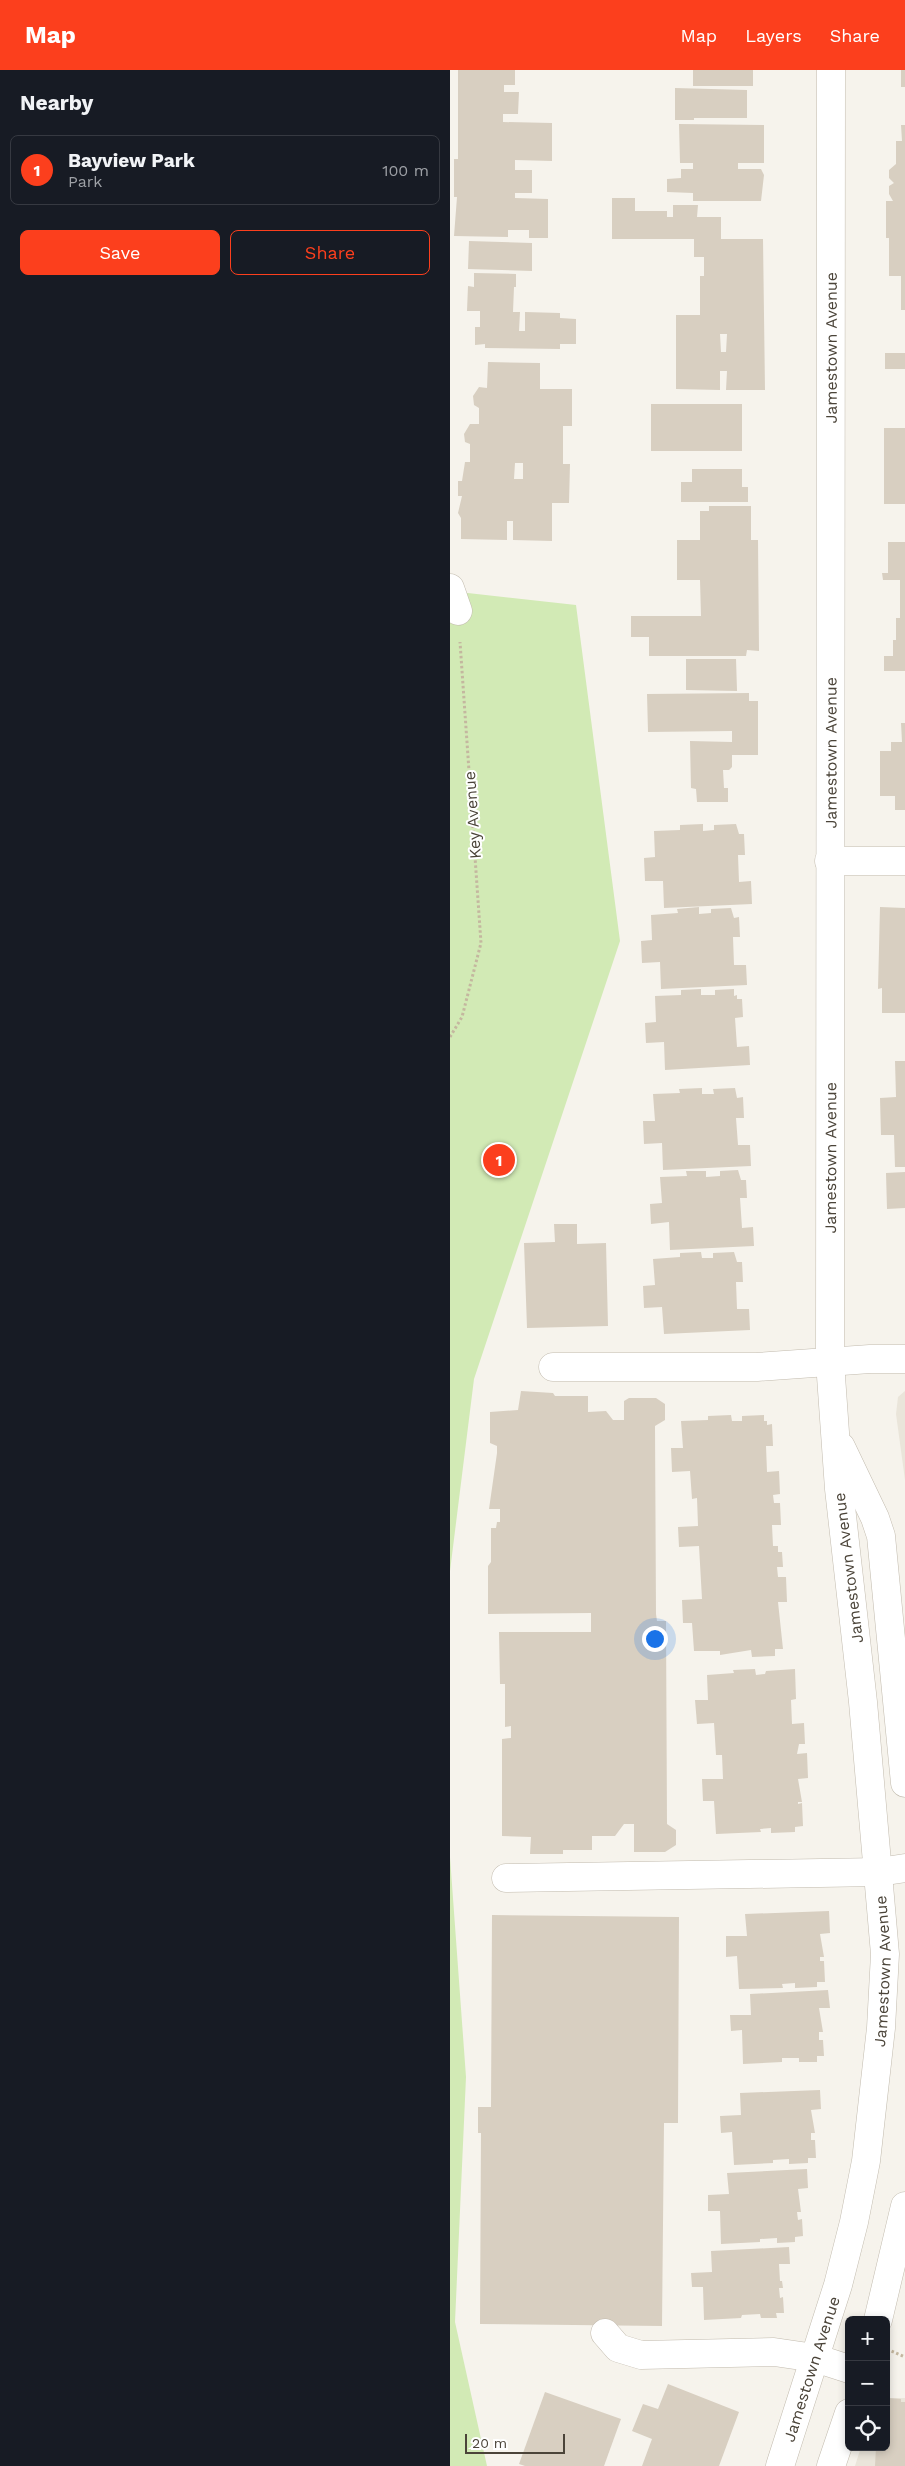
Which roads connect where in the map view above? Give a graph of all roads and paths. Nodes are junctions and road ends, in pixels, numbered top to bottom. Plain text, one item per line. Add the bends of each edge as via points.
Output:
1 (831, 70) edge
2 (454, 600) edge
3 (829, 861) junction
4 (905, 861) edge
5 (450, 1037) edge
6 (905, 1359) edge
7 (830, 1362) junction
8 (553, 1367) dead end
9 (835, 1436) junction
10 (905, 1783) edge
11 (892, 1870) edge
12 (506, 1878) dead end
13 (905, 2206) edge
14 (879, 2316) edge
15 (606, 2333) dead end
16 (890, 2350) edge
17 (905, 2357) edge
18 (815, 2358) junction
19 (845, 2368) edge
20 (845, 2425) edge
21 (780, 2466) edge
22 (831, 2466) edge

1 - 3 street, Jamestown Avenue
2 - 5 path, Key Avenue via 482,943 462,1017
3 - 4 street
3 - 7 street, Jamestown Avenue
6 - 7 street
7 - 8 street via 757,1367
7 - 9 street, Jamestown Avenue
9 - 10 street, Jamestown Avenue via 881,1536
9 - 11 street, Jamestown Avenue via 838,1489 864,1702
11 - 12 street
11 - 18 street, Jamestown Avenue via 881,2028 866,2161 838,2285
13 - 14 street
15 - 18 street via 618,2348 641,2355 774,2352
16 - 17 path
18 - 19 street
18 - 21 street, Jamestown Avenue
20 - 22 street

